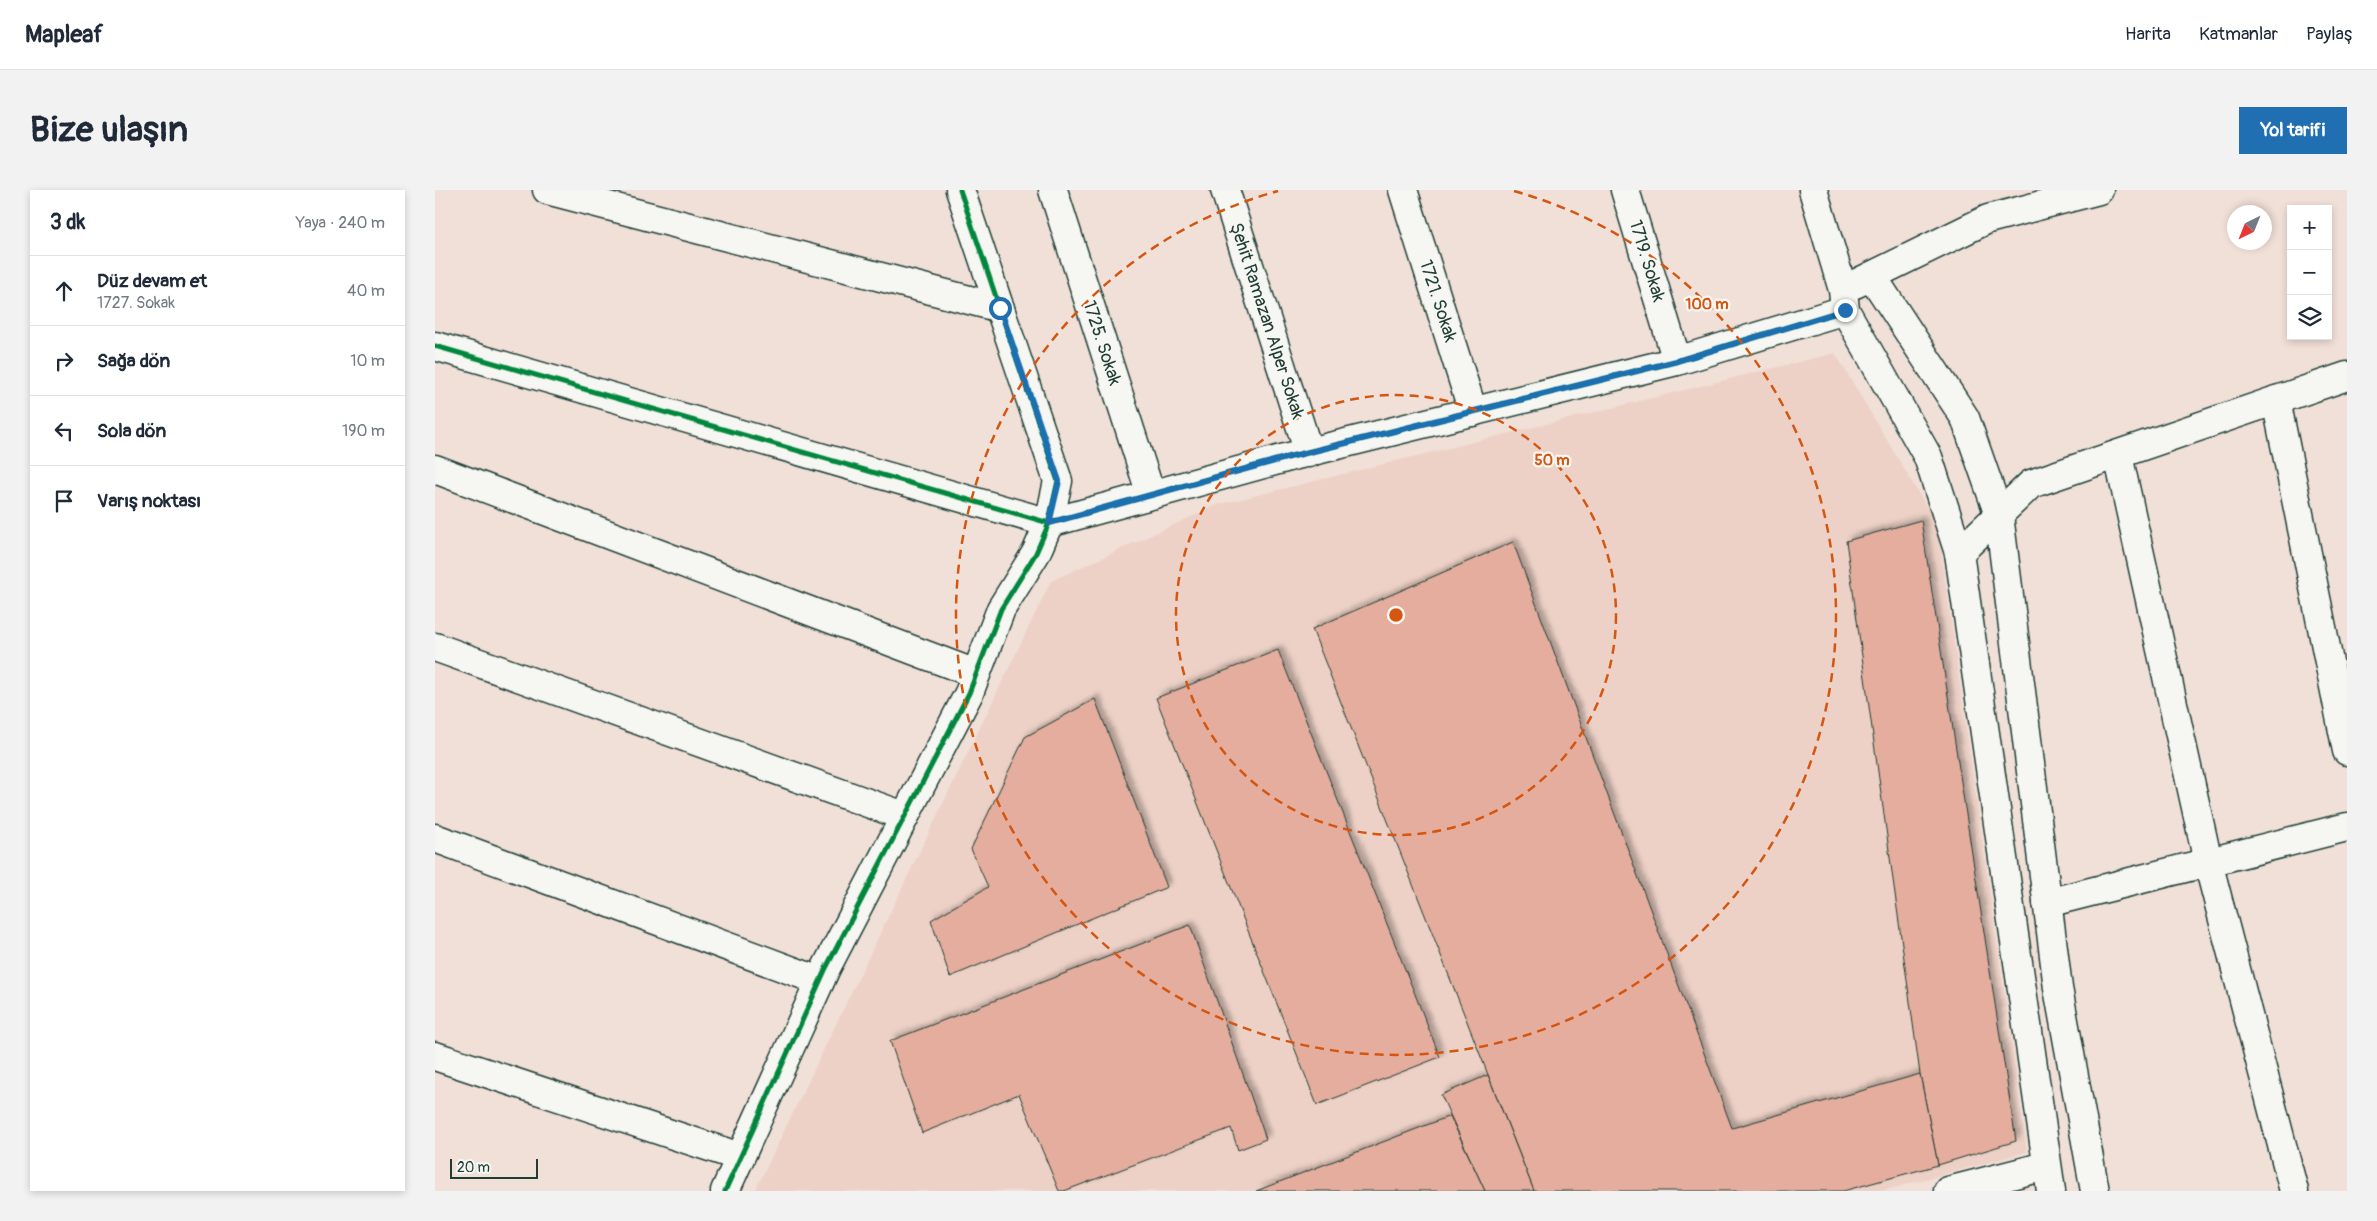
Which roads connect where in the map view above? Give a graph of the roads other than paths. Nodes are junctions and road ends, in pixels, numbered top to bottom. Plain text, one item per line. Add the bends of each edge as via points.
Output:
1 (547, 190) edge
2 (960, 190) edge
3 (1053, 190) edge
4 (1225, 190) edge
5 (1403, 190) edge
6 (1625, 190) edge
7 (1813, 190) edge
8 (2099, 190) edge
9 (2066, 194) edge
10 (1872, 276) junction
11 (1844, 300) junction
12 (1000, 308) junction
13 (435, 346) edge
14 (1677, 361) junction
15 (2347, 376) edge
16 (2277, 400) junction
17 (1473, 412) junction
18 (1309, 453) junction
19 (2118, 454) junction
20 (435, 469) edge
21 (1151, 495) junction
22 (1999, 515) junction
23 (1049, 523) junction
24 (1959, 553) junction
25 (435, 647) edge
26 (976, 674) junction
27 (2347, 751) edge
28 (904, 816) junction
29 (2347, 827) edge
30 (435, 838) edge
31 (2208, 862) junction
32 (2047, 903) junction
33 (820, 981) junction
34 (435, 1056) edge
35 (740, 1156) junction
36 (2049, 1179) edge
37 (725, 1191) edge
38 (1949, 1191) edge
39 (2095, 1191) edge
40 (2294, 1191) edge

1 - 12 street
2 - 12 street
3 - 21 street, 1725. Sokak
4 - 18 street, Şehit Ramazan Alper Sokak
5 - 17 street, 1721. Sokak
6 - 14 street, 1719. Sokak
7 - 11 street
8 - 9 street
9 - 10 street via 1988,218
10 - 11 street
10 - 22 street via 1965,418
11 - 14 street
11 - 24 street via 1928,457
12 - 23 street via 1059,481
13 - 23 street
14 - 17 street
15 - 16 street
16 - 19 street
16 - 27 street
17 - 18 street
18 - 21 street
19 - 22 street via 2031,484
19 - 31 street
20 - 26 street
21 - 23 street
22 - 24 street
22 - 32 street
23 - 26 street via 1036,553 1001,609
24 - 36 street
25 - 28 street
26 - 28 street
28 - 33 street
29 - 31 street
30 - 33 street
31 - 32 street
31 - 40 street
32 - 39 street via 2058,988
33 - 35 street
34 - 35 street
35 - 37 street
36 - 38 street

